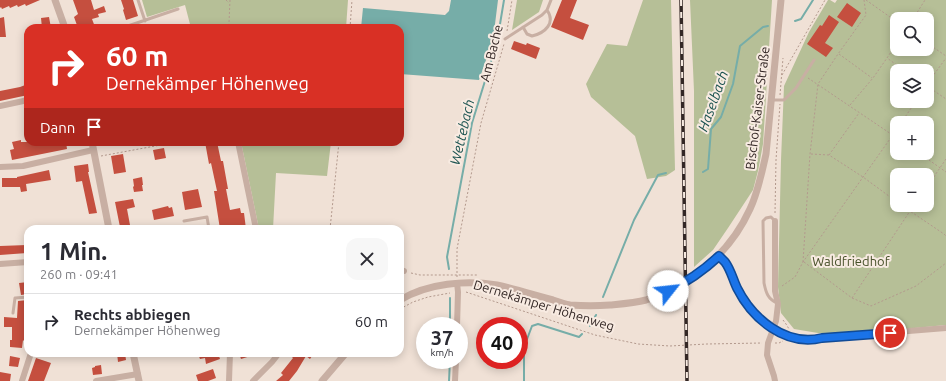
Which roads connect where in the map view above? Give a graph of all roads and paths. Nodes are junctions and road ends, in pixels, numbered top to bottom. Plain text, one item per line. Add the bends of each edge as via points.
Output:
1 (56, 0) edge
2 (138, 0) edge
3 (226, 0) edge
4 (230, 0) edge
5 (352, 0) edge
6 (512, 0) edge
7 (551, 0) edge
8 (781, 0) edge
9 (825, 0) edge
10 (864, 0) edge
11 (866, 0) edge
12 (925, 0) edge
13 (230, 3) junction
14 (178, 10) dead end
15 (547, 10) junction
16 (917, 12) edge
17 (890, 17) edge
18 (145, 21) junction
19 (65, 24) edge
20 (135, 24) edge
21 (229, 24) edge
22 (350, 24) edge
23 (523, 27) junction
24 (505, 39) junction
25 (934, 48) edge
26 (783, 54) dead end
27 (838, 54) junction
28 (890, 54) edge
29 (946, 57) edge
30 (887, 58) junction
31 (814, 60) dead end
32 (895, 64) edge
33 (804, 75) junction
34 (934, 75) edge
35 (782, 76) junction
36 (872, 78) junction
37 (818, 84) junction
38 (934, 90) edge
39 (946, 99) edge
40 (771, 100) junction
41 (780, 100) junction
42 (24, 101) edge
43 (0, 106) edge
44 (849, 106) junction
45 (859, 112) junction
46 (890, 133) edge
47 (890, 139) edge
48 (92, 146) edge
49 (156, 146) edge
50 (239, 146) edge
51 (339, 146) edge
52 (93, 150) junction
53 (810, 154) junction
54 (829, 155) junction
55 (95, 158) junction
56 (946, 159) edge
57 (930, 160) edge
58 (0, 167) edge
59 (940, 167) junction
60 (946, 172) edge
61 (934, 176) edge
62 (863, 177) junction
63 (890, 197) edge
64 (910, 212) joint
65 (775, 221) junction
66 (184, 222) dead end
67 (108, 225) edge
68 (209, 225) edge
69 (255, 225) edge
70 (330, 225) edge
71 (946, 236) edge
72 (719, 256) junction
73 (24, 262) edge
74 (803, 262) junction
75 (946, 263) edge
76 (0, 264) edge
77 (457, 274) dead end
78 (457, 283) junction
79 (775, 291) junction
80 (458, 292) junction
81 (24, 297) edge
82 (404, 298) edge
83 (852, 298) junction
84 (778, 304) junction
85 (404, 307) edge
86 (14, 313) dead end
87 (777, 314) junction
88 (457, 317) edge
89 (946, 328) edge
90 (773, 329) junction
91 (786, 336) junction
92 (768, 343) junction
93 (30, 357) edge
94 (134, 357) edge
95 (230, 357) edge
96 (276, 357) edge
97 (343, 357) edge
98 (456, 369) edge
99 (138, 377) edge
100 (22, 381) edge
101 (96, 381) edge
102 (229, 381) edge
103 (253, 381) edge
104 (322, 381) edge
105 (455, 381) edge
106 (775, 381) edge

1 - 19 street
2 - 18 lane
3 - 13 path
4 - 13 path
5 - 22 path
6 - 24 path, Am Bache
7 - 15 lane
8 - 40 street, Bischof-Kaiser-Straße
9 - 35 path
10 - 27 path via 866,14
11 - 17 path
12 - 16 path
13 - 21 path
14 - 18 lane
15 - 23 lane
15 - 23 lane via 550,22 544,32 532,36 527,34
18 - 20 lane
23 - 24 lane
24 - 77 path, Am Bache via 481,123 457,249
25 - 29 path
26 - 35 path
27 - 36 path
27 - 37 path
28 - 30 path
29 - 34 path
30 - 32 path
30 - 36 path
31 - 33 lane
33 - 37 path
33 - 41 lane via 796,88 784,100
35 - 41 path
36 - 44 path
37 - 44 path
37 - 53 path
38 - 39 path
40 - 41 lane
40 - 72 street, Bischof-Kaiser-Straße via 766,154 751,208
41 - 65 path
42 - 43 street
44 - 45 path
45 - 46 path
45 - 54 path
47 - 62 path
48 - 52 street
49 - 55 path
50 - 69 street
51 - 70 path
52 - 55 street
52 - 58 street via 23,166
53 - 54 path
53 - 74 path
54 - 62 path
55 - 67 street
56 - 59 path
57 - 59 path
59 - 60 path
59 - 61 path
62 - 63 path
62 - 74 path
64 - 71 path
64 - 83 path
65 - 79 street
65 - 84 lane via 771,218 763,221 764,283 769,298
66 - 68 lane via 207,217
72 - 78 street, Bischof-Kaiser-Straße via 679,286 644,300 618,305 570,304 498,285
72 - 90 street via 726,263 737,288 754,313
73 - 76 street
74 - 79 path via 795,277
74 - 83 path
75 - 83 path via 916,286 870,306
78 - 80 street
78 - 82 street, Bischof-Kaiser-Straße via 419,291
79 - 84 street
80 - 85 path via 428,297
80 - 88 street
80 - 92 path, Dernekämper Höhenweg via 466,292 595,335 638,344 670,346
81 - 86 lane via 14,298
84 - 87 street
87 - 90 street
87 - 91 path via 789,330
89 - 91 street via 814,340
90 - 91 street
90 - 92 street
91 - 92 path, Dernekämper Höhenweg via 783,342
92 - 106 street via 767,354
93 - 100 street
94 - 99 street
95 - 102 street
96 - 103 street
97 - 104 street
98 - 105 street
99 - 101 street

